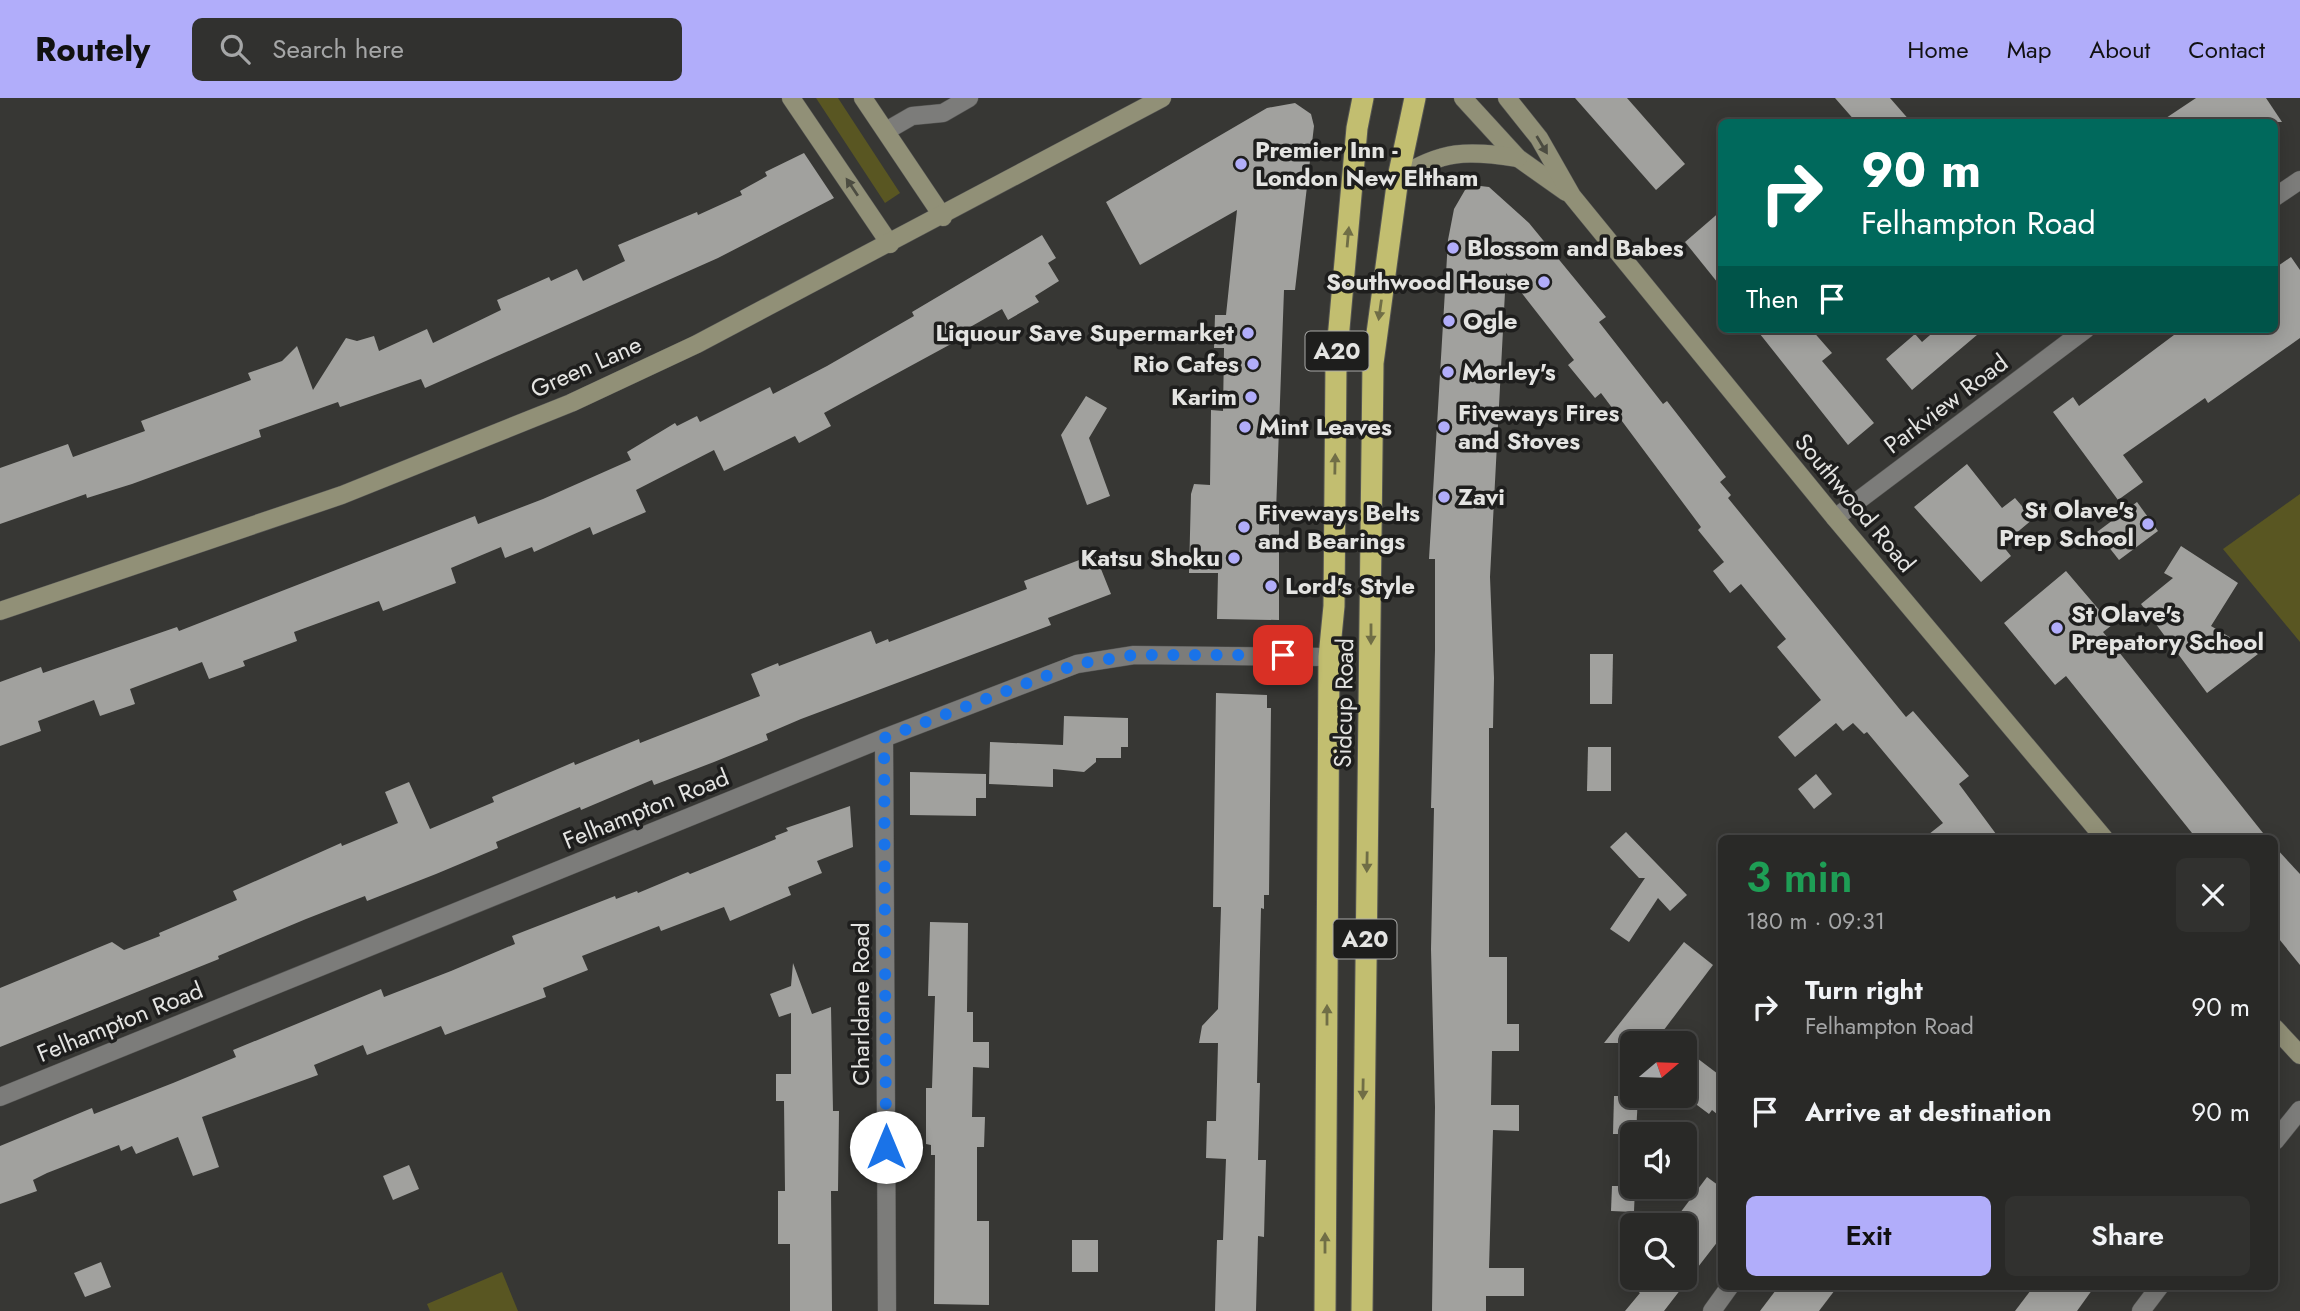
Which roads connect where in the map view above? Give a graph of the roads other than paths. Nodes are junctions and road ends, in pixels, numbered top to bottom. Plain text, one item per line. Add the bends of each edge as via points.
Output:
1 (791, 98) edge
2 (863, 98) edge
3 (968, 98) edge
4 (1162, 98) edge
5 (1363, 98) edge
6 (1415, 98) edge
7 (1463, 98) edge
8 (1507, 98) edge
9 (886, 131) junction
10 (1518, 158) junction
11 (1398, 178) junction
12 (2300, 180) edge
13 (2278, 195) edge
14 (1572, 197) junction
15 (943, 217) junction
16 (890, 244) junction
17 (2081, 333) edge
18 (1835, 518) junction
19 (0, 611) edge
20 (1329, 657) junction
21 (884, 738) junction
22 (2101, 835) edge
23 (2278, 1031) edge
24 (2300, 1055) edge
25 (0, 1097) edge
26 (2300, 1110) edge
27 (2278, 1137) edge
28 (1727, 1290) edge
29 (2157, 1290) edge
30 (887, 1311) edge
31 (1325, 1311) edge
32 (1362, 1311) edge
33 (1712, 1311) edge
34 (2141, 1311) edge

16 -> 1 street
2 - 9 street
3 - 9 street via 943,113 912,116
4 - 15 street, Green Lane
20 -> 5 highway, Sidcup Road / A20 via 1334,606 1336,362
6 - 11 highway, Sidcup Road / A20
7 - 10 street, Southwood Road
8 -> 14 street, Southwood Road via 1539,138
9 - 15 street
10 - 11 street, Southwood Road via 1449,153
10 - 14 street, Southwood Road
11 -> 32 highway, Sidcup Road / A20 via 1373,363
12 - 13 street
14 - 18 street, Southwood Road
15 - 16 street, Green Lane
16 - 19 street, Green Lane via 571,403 342,495
17 - 18 street, Parkview Road
18 - 22 street, Southwood Road
20 - 21 street, Felhampton Road via 1134,655 1077,664
31 -> 20 highway, Sidcup Road / A20
21 - 25 street, Felhampton Road
21 - 30 street, Charldane Road
23 - 24 street
26 - 27 street
28 - 33 street
29 - 34 street

